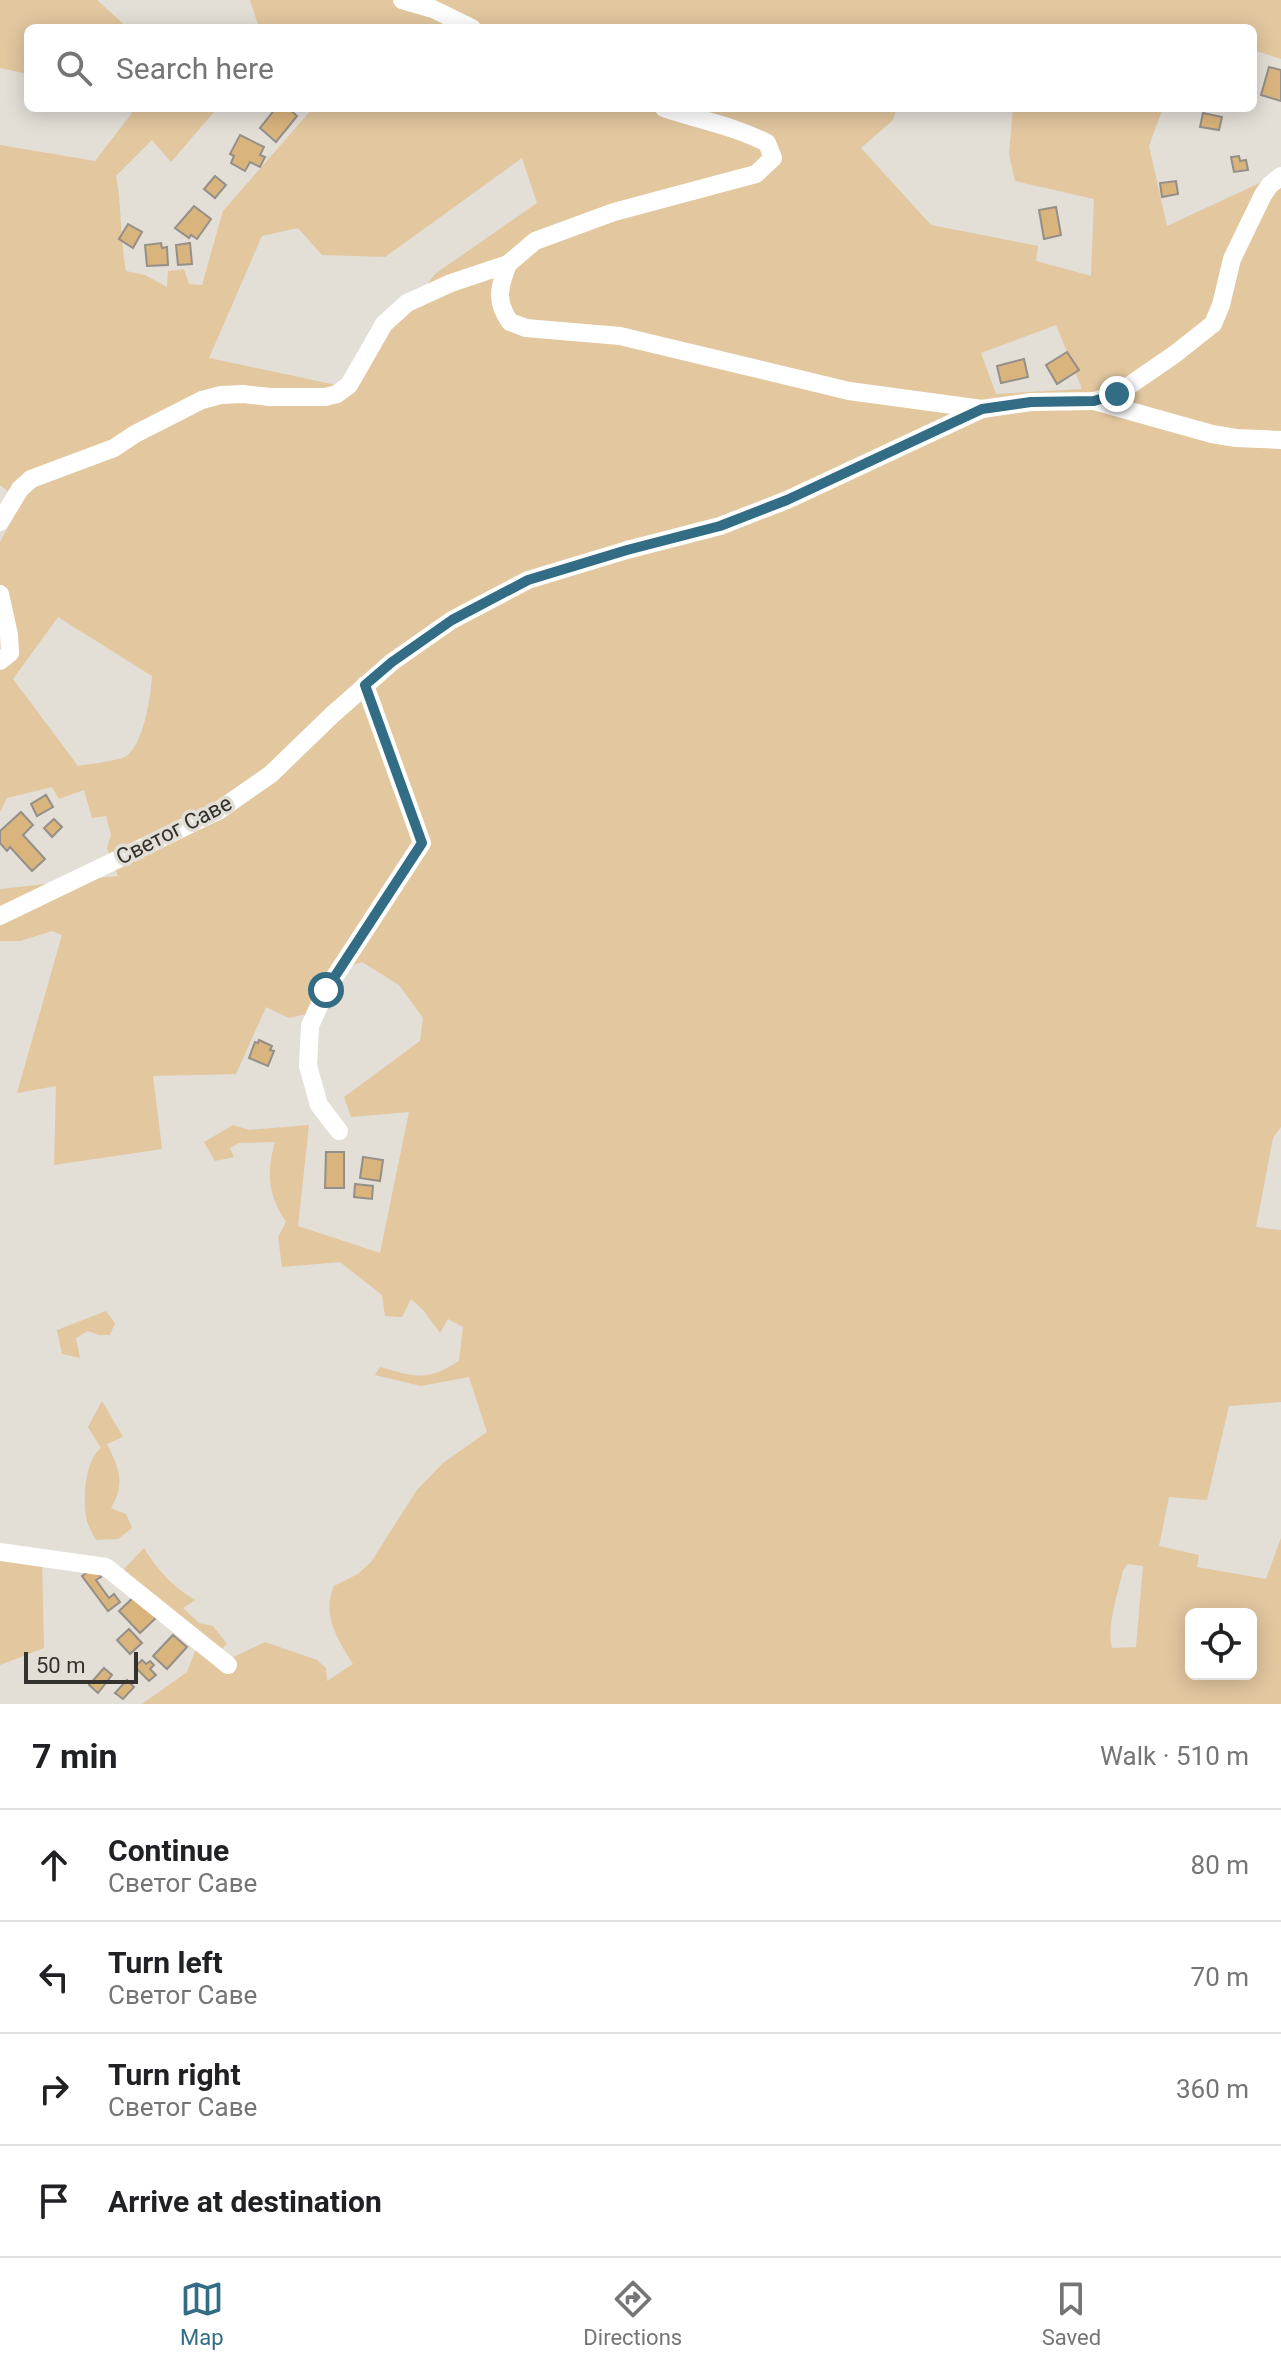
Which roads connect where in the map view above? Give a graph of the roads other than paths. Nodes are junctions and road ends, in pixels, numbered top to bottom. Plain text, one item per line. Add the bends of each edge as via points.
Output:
1 (402, 0) edge
2 (464, 24) edge
3 (675, 112) edge
4 (1281, 176) edge
5 (508, 264) junction
6 (1094, 401) junction
7 (982, 409) junction
8 (1281, 440) edge
9 (0, 522) edge
10 (0, 594) edge
11 (0, 661) edge
12 (365, 685) junction
13 (0, 916) edge
14 (339, 1131) dead end
15 (0, 1552) edge
16 (228, 1665) dead end

1 - 2 street
3 - 5 street via 745,132 767,143 773,158 756,174 614,212 535,241
4 - 6 street, Светог Саве via 1263,195 1232,259 1213,324 1117,394
5 - 7 street via 498,300 510,322 526,328 620,336 849,391
5 - 9 street via 407,303 384,324 349,385 337,394 221,395 202,400 114,448 31,479
6 - 7 street, Светог Саве
6 - 8 street via 1212,434
7 - 12 street, Светог Саве via 720,526 528,580 452,620
10 - 11 street via 10,653
12 - 13 street, Светог Саве via 271,774 218,811
12 - 14 street via 422,843 326,990 310,1026 308,1066 319,1105
15 - 16 street via 106,1567

